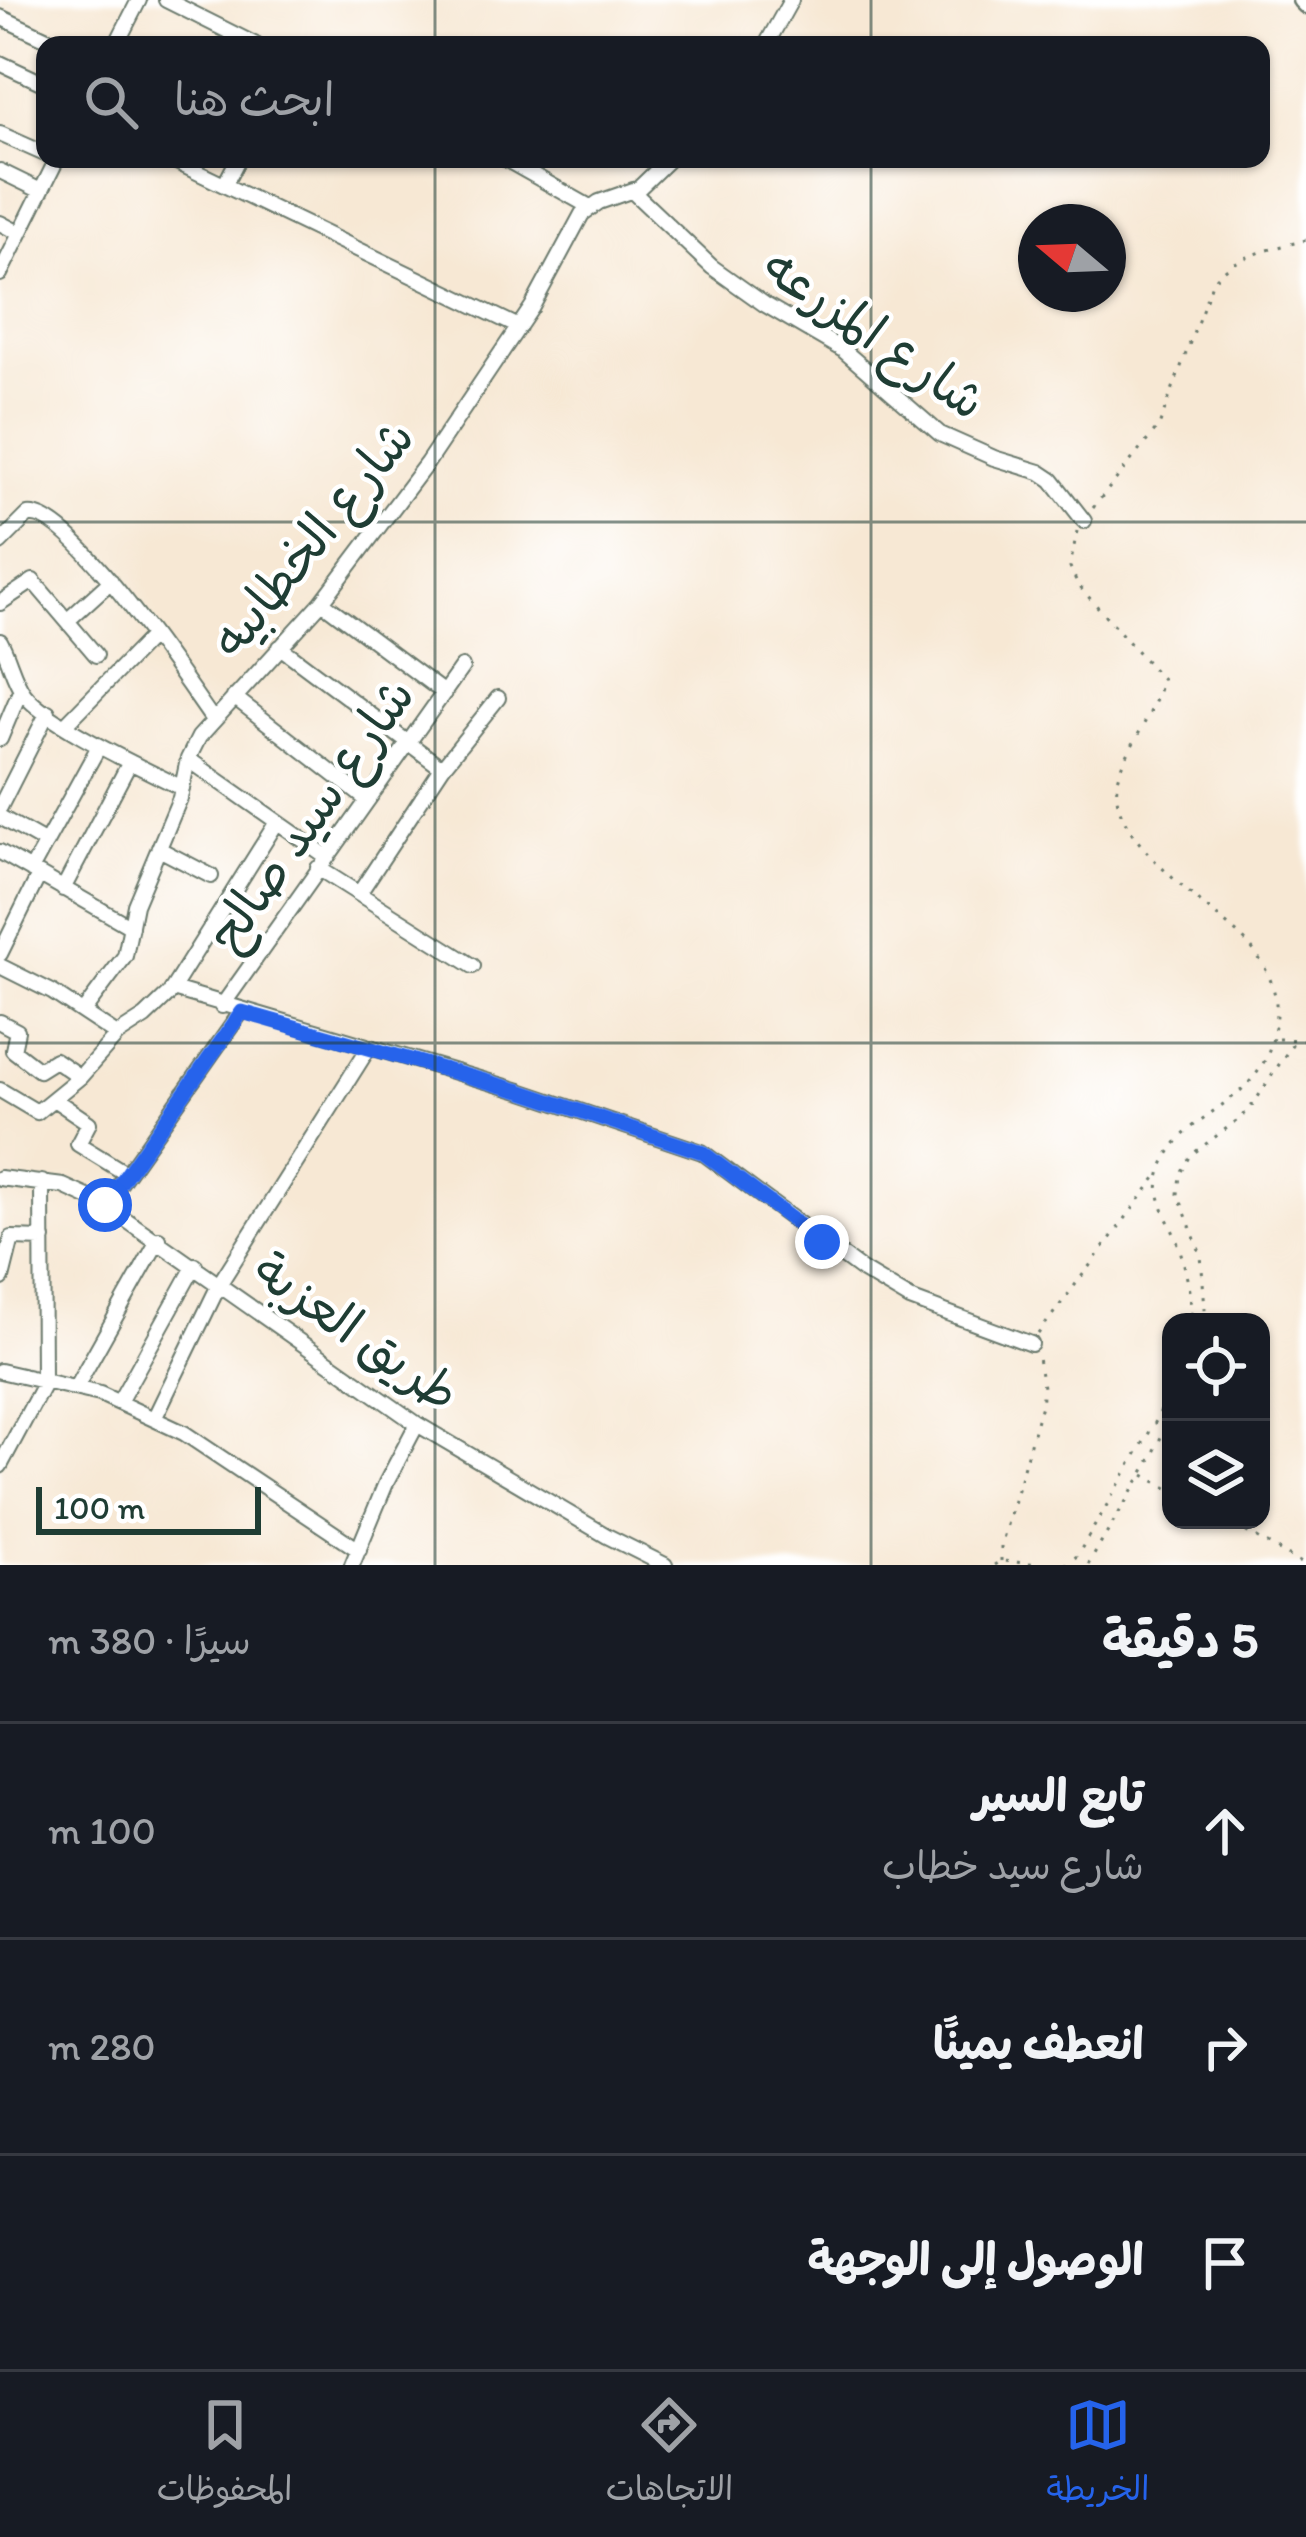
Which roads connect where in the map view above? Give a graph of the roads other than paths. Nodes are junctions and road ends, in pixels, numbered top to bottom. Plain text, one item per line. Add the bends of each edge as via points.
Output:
1 (166, 0) edge
2 (791, 0) edge
3 (133, 2) edge
4 (0, 17) edge
5 (41, 36) edge
6 (120, 36) edge
7 (238, 36) edge
8 (771, 36) edge
9 (0, 63) edge
10 (36, 80) edge
11 (0, 134) edge
12 (36, 150) edge
13 (52, 168) edge
14 (190, 168) edge
15 (233, 168) edge
16 (522, 168) edge
17 (661, 168) edge
18 (0, 171) edge
19 (225, 184) junction
20 (41, 191) junction
21 (632, 191) junction
22 (590, 206) junction
23 (0, 223) edge
24 (20, 233) junction
25 (0, 274) edge
26 (519, 327) junction
27 (1084, 521) road end
28 (0, 543) edge
29 (111, 581) junction
30 (322, 602) junction
31 (0, 603) edge
32 (67, 621) junction
33 (152, 636) junction
34 (1, 644) edge
35 (280, 647) junction
36 (96, 655) dead end
37 (462, 668) dead end
38 (21, 689) junction
39 (444, 692) junction
40 (234, 697) junction
41 (498, 698) dead end
42 (48, 712) junction
43 (213, 720) junction
44 (66, 724) junction
45 (0, 739) edge
46 (407, 743) junction
47 (99, 746) junction
48 (188, 759) junction
49 (130, 762) junction
50 (442, 768) junction
51 (182, 788) junction
52 (367, 800) junction
53 (0, 807) edge
54 (0, 817) edge
55 (277, 822) junction
56 (46, 843) junction
57 (159, 849) junction
58 (0, 852) edge
59 (322, 862) junction
60 (35, 872) junction
61 (212, 876) dead end
62 (64, 889) junction
63 (360, 892) junction
64 (130, 927) junction
65 (0, 955) edge
66 (0, 966) edge
67 (472, 966) dead end
68 (173, 989) junction
69 (222, 1006) junction
70 (83, 1012) junction
71 (242, 1012) junction
72 (0, 1022) edge
73 (117, 1036) junction
74 (368, 1049) junction
75 (80, 1077) junction
76 (0, 1090) edge
77 (55, 1100) junction
78 (127, 1174) junction
79 (0, 1178) edge
80 (42, 1181) junction
81 (105, 1205) junction
82 (43, 1239) junction
83 (159, 1240) junction
84 (195, 1265) junction
85 (2, 1278) edge
86 (220, 1283) junction
87 (1031, 1344) road end
88 (0, 1371) edge
89 (44, 1379) junction
90 (76, 1387) junction
91 (119, 1402) junction
92 (154, 1419) junction
93 (417, 1424) junction
94 (0, 1466) edge
95 (358, 1550) junction
96 (352, 1565) edge
97 (665, 1565) edge

1 - 7 street
2 - 8 street
3 - 6 street
4 - 5 street
9 - 10 street
11 - 12 street
13 - 20 street
14 - 19 street
15 - 19 street
16 - 22 street
17 - 21 street
18 - 20 street
19 - 26 street
20 - 24 street
21 - 22 street
21 - 27 street, شارع المزرعه via 712,267 843,350 940,434 1040,472
22 - 26 street, شارع الخطابيه
23 - 24 street
24 - 25 street
26 - 30 street, شارع الخطابيه
28 - 29 street via 28,515 42,515
29 - 32 street
29 - 33 street
30 - 35 street, شارع الخطابيه
30 - 39 street
31 - 32 street via 33,581
32 - 36 street
33 - 43 street
33 - 44 street
34 - 38 street
35 - 40 street, شارع الخطابيه
35 - 46 street
37 - 39 street, شارع سيد صالح
38 - 42 street
38 - 45 street
39 - 46 street, شارع سيد صالح
40 - 43 street, شارع الخطابيه
40 - 52 street
41 - 50 street
42 - 44 street
42 - 53 street
43 - 48 street, شارع الخطابيه
44 - 47 street
46 - 50 street
46 - 52 street, شارع سيد صالح
47 - 49 street
47 - 56 street
48 - 51 street, شارع الخطابيه
48 - 55 street
49 - 51 street
49 - 62 street
50 - 63 street
51 - 57 street, شارع الخطابيه
52 - 59 street, شارع سيد صالح
54 - 56 street
55 - 59 street
55 - 68 street
56 - 60 street
57 - 61 street
57 - 64 street, شارع الخطابيه
58 - 60 street
59 - 63 street
59 - 69 street, شارع سيد صالح
60 - 62 street
60 - 65 street
62 - 64 street
63 - 67 street
64 - 70 street, شارع الخطابيه via 125,956
66 - 70 street
68 - 69 street
68 - 73 street
69 - 71 street
70 - 73 street
71 - 74 street
71 - 78 street
72 - 75 street via 17,1031 13,1050 39,1070 55,1060
73 - 75 street
74 - 86 street
74 - 87 street via 702,1152 910,1299
75 - 77 street
76 - 77 street via 38,1112
77 - 78 street via 89,1125 78,1144
78 - 81 street
79 - 80 street, طريق العزبة
80 - 81 street, طريق العزبة
80 - 82 street
81 - 83 street, طريق العزبة
82 - 85 street via 12,1238
82 - 89 street
83 - 84 street, طريق العزبة
83 - 90 street
84 - 86 street, طريق العزبة
84 - 91 street
86 - 92 street
86 - 93 street, طريق العزبة
88 - 89 street
89 - 90 street
89 - 94 street
90 - 91 street
91 - 92 street
92 - 95 street
93 - 95 street
93 - 97 street, طريق العزبة
95 - 96 street

